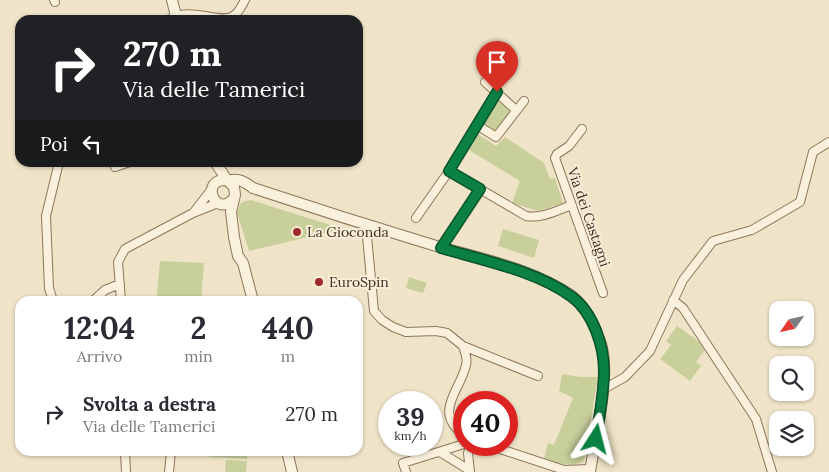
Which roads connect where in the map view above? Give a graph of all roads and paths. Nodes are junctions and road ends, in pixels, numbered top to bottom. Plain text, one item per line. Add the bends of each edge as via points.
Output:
1 (172, 0) edge
2 (245, 0) edge
3 (174, 15) edge
4 (236, 15) edge
5 (485, 82) dead end
6 (497, 92) junction
7 (524, 101) dead end
8 (516, 110) junction
9 (477, 125) junction
10 (582, 129) dead end
11 (829, 142) edge
12 (58, 167) edge
13 (214, 167) edge
14 (217, 167) edge
15 (449, 171) junction
16 (227, 181) junction
17 (253, 188) junction
18 (212, 189) junction
19 (480, 189) junction
20 (234, 197) junction
21 (219, 203) junction
22 (572, 204) junction
23 (194, 213) junction
24 (416, 218) dead end
25 (366, 226) junction
26 (234, 237) junction
27 (441, 248) junction
28 (238, 256) junction
29 (120, 284) junction
30 (603, 293) dead end
31 (51, 296) edge
32 (99, 296) edge
33 (121, 296) edge
34 (247, 296) edge
35 (252, 296) edge
36 (673, 300) junction
37 (463, 346) junction
38 (538, 376) dead end
39 (602, 390) junction
40 (455, 391) edge
41 (453, 394) edge
42 (453, 425) edge
43 (443, 454) edge
44 (518, 455) edge
45 (125, 456) edge
46 (171, 456) edge
47 (288, 456) edge
48 (292, 456) edge
49 (427, 456) edge
50 (468, 456) edge
51 (590, 470) edge
52 (469, 471) edge
53 (565, 471) edge
54 (126, 472) edge
55 (169, 472) edge
56 (292, 472) edge
57 (296, 472) edge
58 (406, 472) edge
59 (772, 472) edge

1 - 3 street
2 - 4 street
5 - 6 street
6 - 8 street
6 - 9 street
7 - 8 street
8 - 9 street via 496,137
9 - 15 street
10 - 22 street, Via dei Castagni via 555,158
11 - 36 street via 813,152 800,202 752,230 713,241 683,280
12 - 31 street via 46,216
13 - 18 street
14 - 16 street
15 - 19 street
15 - 24 street
16 - 17 street via 236,179
16 - 18 street via 219,181
16 - 20 street via 234,187
17 - 20 street via 242,190
17 - 25 street
18 - 21 street via 212,196
18 - 23 street
19 - 22 street via 531,218
19 - 27 street
20 - 21 street via 227,203
20 - 26 street via 231,212
21 - 23 street
21 - 26 street
22 - 30 street, Via dei Castagni
23 - 29 street via 125,249 118,262
25 - 27 street
25 - 37 street via 374,311 393,327 406,332 447,333
26 - 28 street
27 - 39 street via 532,275 573,297 590,317 601,346
28 - 34 street via 236,259
28 - 35 street
29 - 32 street
29 - 33 street
36 - 39 street via 650,351 626,377
36 - 59 street via 683,308 756,419
37 - 38 street
37 - 40 street via 466,365
39 - 51 street
41 - 42 street via 449,412
43 - 52 street
44 - 53 street
45 - 54 street
46 - 55 street
47 - 56 street
48 - 57 street
49 - 58 street via 403,463
50 - 52 street
51 - 53 street

